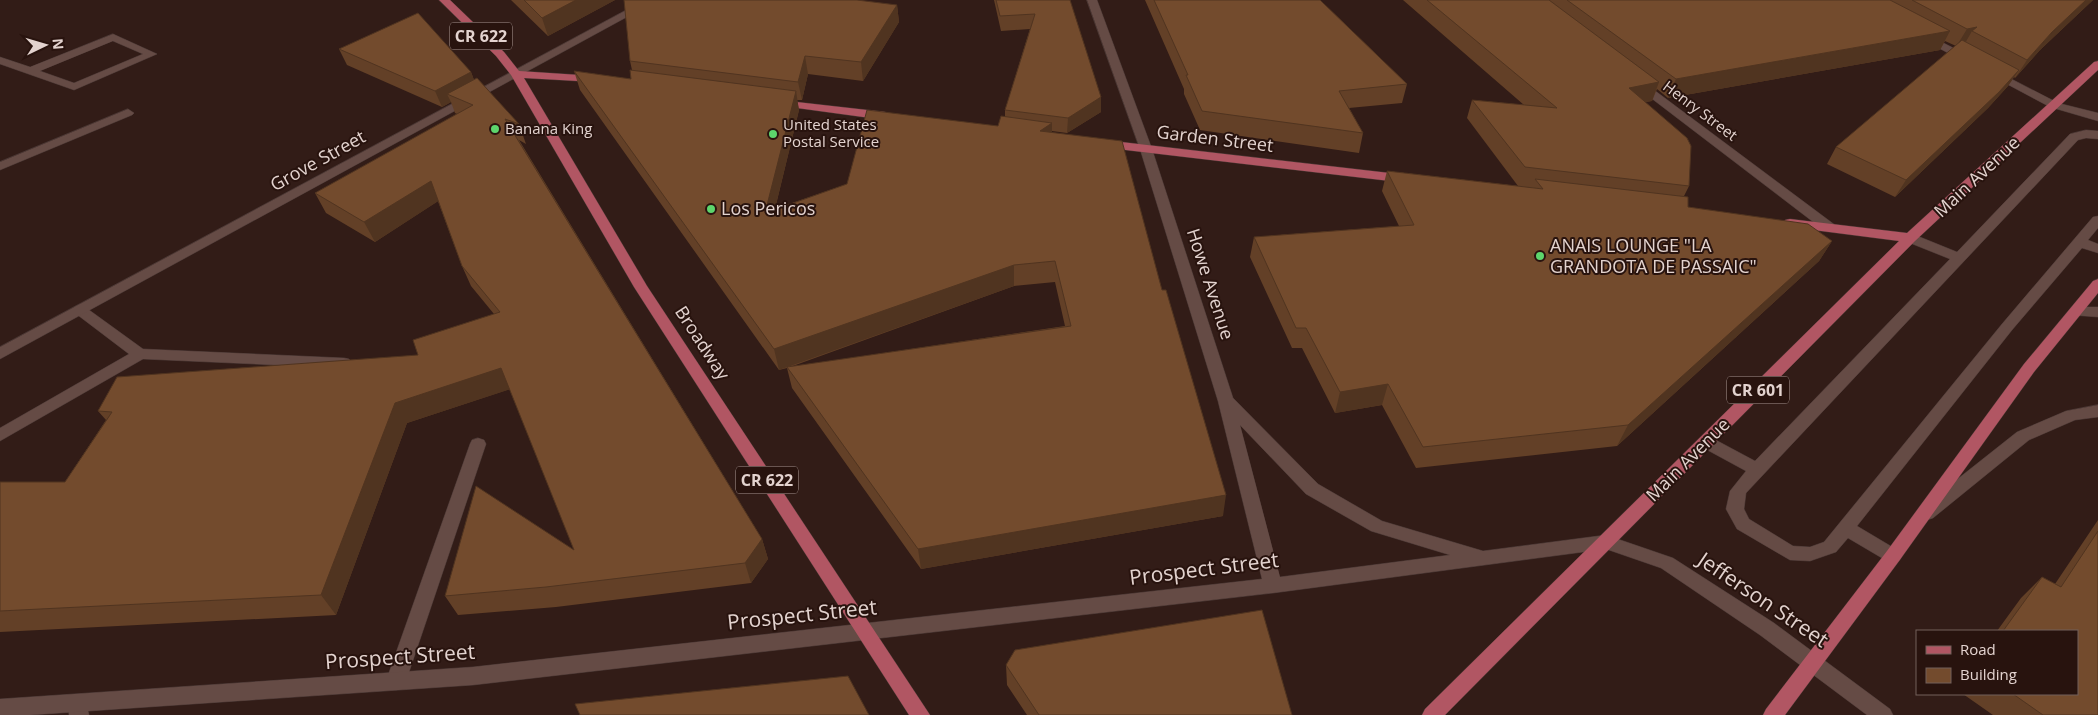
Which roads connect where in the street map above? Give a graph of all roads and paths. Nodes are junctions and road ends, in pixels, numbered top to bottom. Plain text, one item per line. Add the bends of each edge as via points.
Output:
1 (444, 0) edge
2 (653, 0) edge
3 (1092, 0) edge
4 (1910, 28) edge
5 (0, 60) edge
6 (2098, 64) edge
7 (30, 71) junction
8 (516, 74) junction
9 (1627, 75) edge
10 (609, 81) edge
11 (767, 101) edge
12 (2054, 105) junction
13 (128, 113) dead end
14 (895, 117) edge
15 (2098, 117) edge
16 (2098, 135) edge
17 (1092, 142) edge
18 (1146, 149) junction
19 (0, 166) edge
20 (1418, 180) edge
21 (2098, 220) edge
22 (1781, 222) edge
23 (1830, 228) junction
24 (1910, 238) junction
25 (2080, 242) junction
26 (2098, 249) edge
27 (1959, 258) junction
28 (2098, 284) edge
29 (80, 310) junction
30 (2076, 312) junction
31 (2098, 312) edge
32 (0, 354) edge
33 (140, 354) junction
34 (356, 363) edge
35 (1226, 401) junction
36 (2098, 410) edge
37 (0, 435) edge
38 (1706, 442) junction
39 (478, 444) dead end
40 (1757, 470) junction
41 (1920, 518) junction
42 (1846, 528) junction
43 (1606, 542) junction
44 (1893, 556) junction
45 (1484, 558) junction
46 (1273, 585) junction
47 (866, 631) junction
48 (1812, 662) junction
49 (396, 681) junction
50 (0, 708) edge
51 (78, 710) edge
52 (920, 715) edge
53 (1432, 715) edge
54 (1773, 715) edge
55 (1883, 715) edge

1 - 8 main road, Broadway / CR 622
2 - 8 street, Grove Street
3 - 18 street, Howe Avenue
4 - 12 street
5 - 7 street
6 - 12 main road, Main Avenue / CR 601
7 - 7 street via 74,88 152,54 113,37
8 - 10 main road
8 - 29 street, Grove Street
8 - 47 main road, Broadway / CR 622 via 641,287
9 - 23 street, Henry Street
11 - 14 main road
12 - 15 street
12 - 24 main road, Main Avenue / CR 601
13 - 19 street
16 - 27 street via 2074,137
17 - 18 main road, Garden Street
18 - 20 main road, Garden Street
18 - 35 street, Howe Avenue
21 - 25 street
22 - 23 main road
23 - 24 main road
24 - 27 street
24 - 38 main road, Main Avenue / CR 601
25 - 26 street
25 - 42 street
27 - 40 street
28 - 30 main road
29 - 32 street, Grove Street
29 - 33 street
30 - 31 street
30 - 41 main road via 2029,368
33 - 34 street
33 - 37 street
35 - 45 street via 1312,489 1377,526
35 - 46 street, Howe Avenue
36 - 41 street via 2072,415 2023,436
38 - 40 street
38 - 43 main road, Main Avenue / CR 601
39 - 49 street
40 - 42 street via 1738,491 1735,508 1743,524 1790,553 1810,554 1830,547
41 - 44 main road
42 - 44 street
43 - 45 street, Prospect Street
43 - 48 street, Jefferson Street via 1667,564
43 - 53 main road, Main Avenue / CR 601
44 - 48 main road
45 - 46 street, Prospect Street
46 - 47 street, Prospect Street
47 - 49 street, Prospect Street
47 - 52 main road, Broadway / CR 622
48 - 54 main road
48 - 55 street, Jefferson Street
49 - 51 street, Prospect Street
50 - 51 street, Prospect Street

